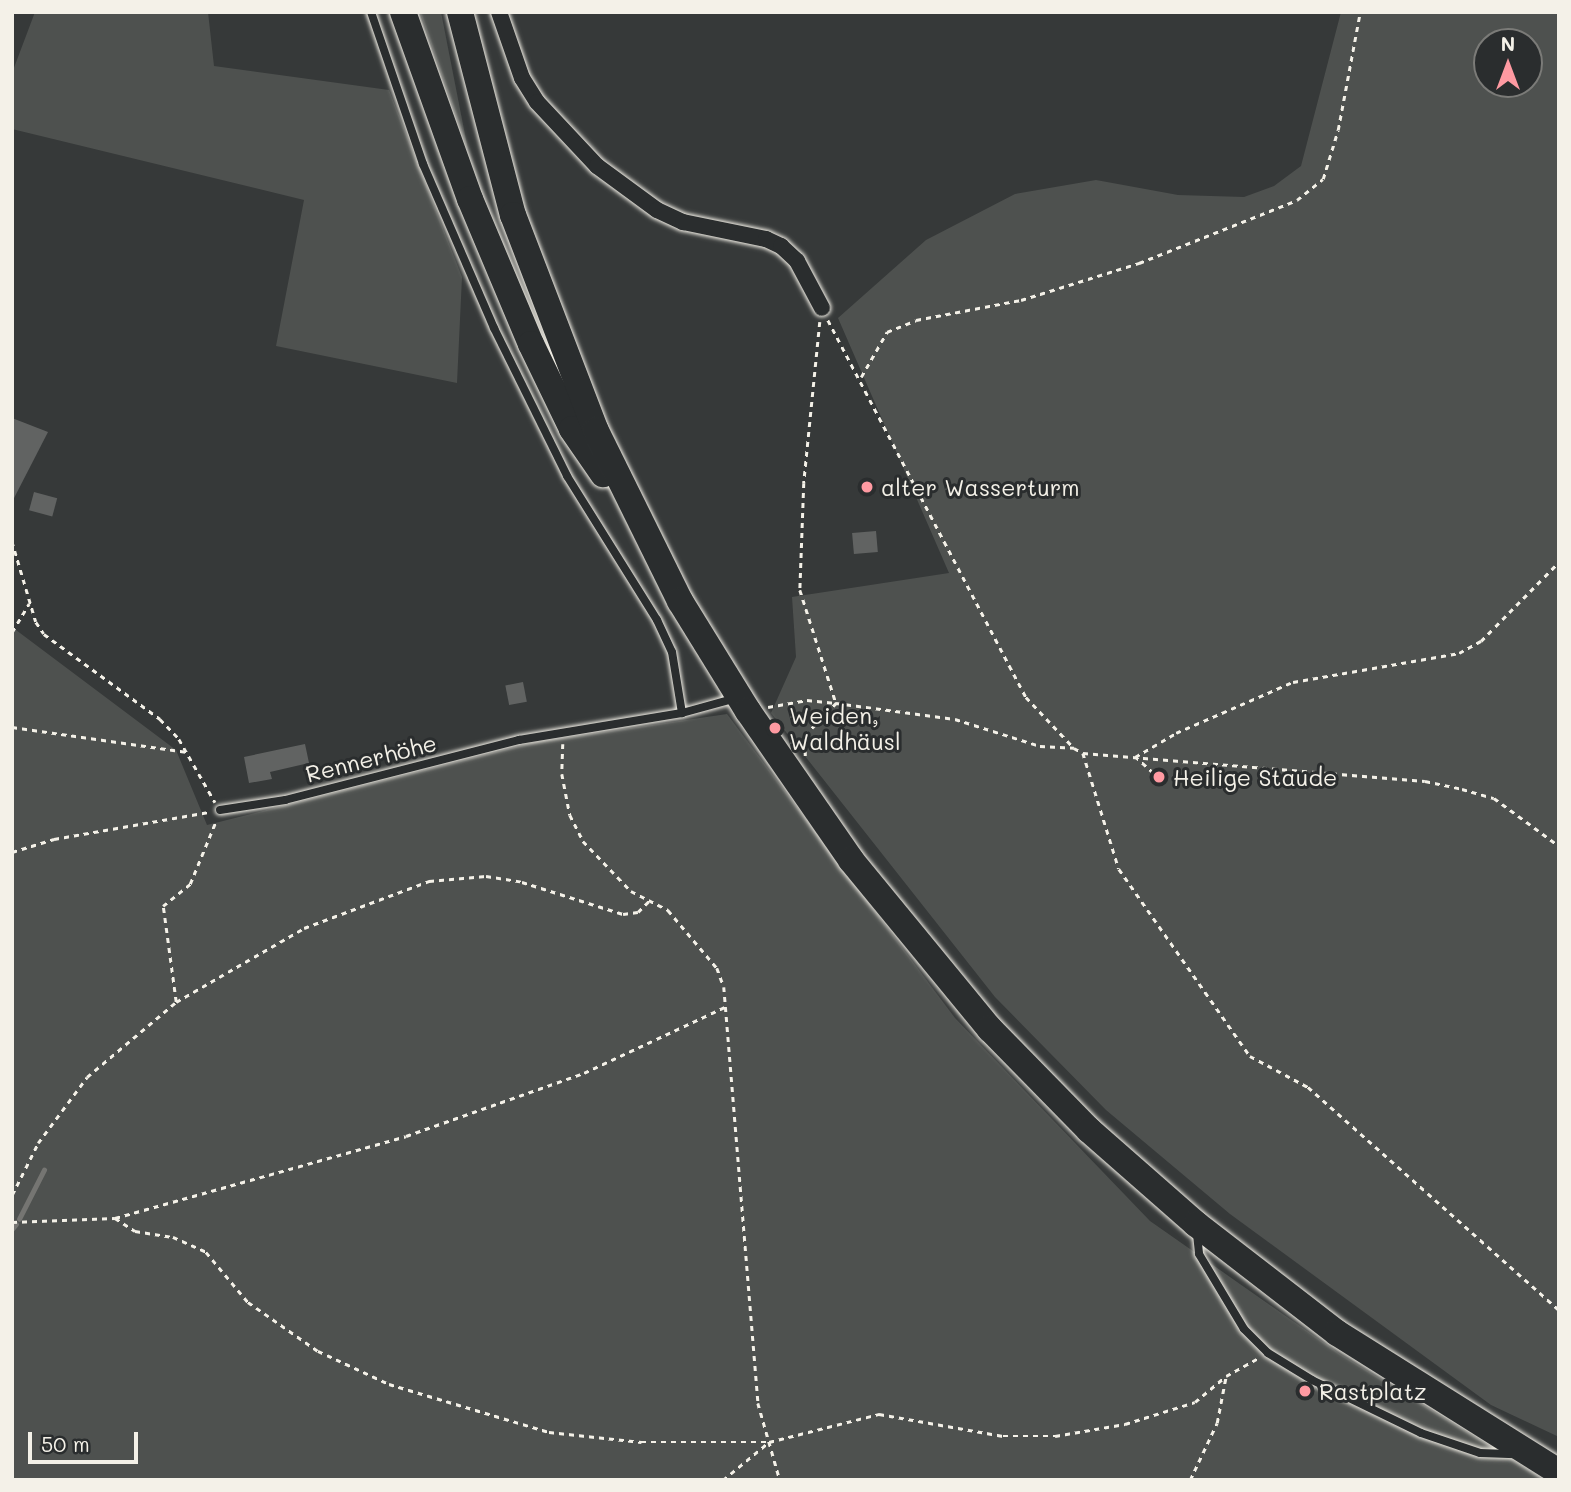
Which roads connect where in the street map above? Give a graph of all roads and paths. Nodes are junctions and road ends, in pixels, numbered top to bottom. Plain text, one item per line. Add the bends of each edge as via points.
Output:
1 (371, 12) edge
2 (403, 12) edge
3 (460, 12) edge
4 (499, 12) edge
5 (1360, 12) edge
6 (821, 308) junction
7 (861, 377) junction
8 (632, 510) junction
9 (12, 541) edge
10 (1559, 562) edge
11 (29, 604) junction
12 (12, 632) edge
13 (836, 703) junction
14 (744, 704) junction
15 (682, 713) junction
16 (12, 727) edge
17 (563, 731) junction
18 (1074, 748) junction
19 (187, 752) junction
20 (1083, 753) junction
21 (1135, 757) junction
22 (806, 762) dead end
23 (1153, 773) dead end
24 (220, 810) junction
25 (1559, 846) edge
26 (12, 852) edge
27 (652, 898) junction
28 (176, 1002) junction
29 (727, 1006) junction
30 (12, 1195) edge
31 (115, 1218) junction
32 (12, 1222) edge
33 (1196, 1224) junction
34 (1559, 1310) edge
35 (1268, 1353) junction
36 (1226, 1376) junction
37 (769, 1442) junction
38 (1524, 1452) junction
39 (1559, 1472) edge
40 (723, 1480) edge
41 (780, 1480) edge
42 (1189, 1480) edge

1 - 15 lane via 423,164 494,328 567,476 657,620 672,652
2 - 8 main road via 470,199 559,405 587,455
3 - 8 main road via 513,215 580,393
4 - 6 street via 522,78 537,102 597,166 657,210 683,222 781,246 797,261
5 - 7 path via 1338,130 1323,179 1297,200 1139,263 1021,300 916,320 887,331
6 - 7 path
6 - 13 path via 804,484 800,590
7 - 18 path via 1026,697
8 - 14 main road
9 - 11 path
10 - 21 path via 1481,641 1459,653 1293,682 1176,733
11 - 12 path
11 - 19 path via 44,634 160,719
13 - 14 path
13 - 18 path via 956,719 1040,746
13 - 22 path via 805,735
14 - 15 lane, Rennerhöhe
14 - 33 main road via 851,860 964,999 1089,1130
15 - 17 lane, Rennerhöhe
16 - 19 path
17 - 24 lane, Rennerhöhe via 285,800
17 - 27 path via 562,774 570,815 583,841 631,891
18 - 20 path
19 - 24 path
20 - 21 path
20 - 34 path via 1119,869 1250,1056 1308,1087
21 - 23 path
21 - 25 path via 1462,789 1494,798
24 - 26 path via 78,834
24 - 28 path via 190,884 163,906
27 - 28 path via 638,912 623,914 522,881 486,876 429,881 304,928
27 - 29 path via 692,935 717,968
28 - 30 path via 87,1077 38,1143
29 - 31 path via 584,1073 406,1136
29 - 37 path via 750,1325 758,1403
31 - 32 path
31 - 37 path via 135,1231 173,1237 206,1252 248,1302 318,1351 389,1384 549,1432 641,1442
33 - 35 lane via 1199,1254 1244,1329
33 - 38 main road via 1337,1332
35 - 36 path
35 - 38 lane via 1311,1380 1421,1433 1480,1453 1506,1457
36 - 37 path via 1195,1402 1125,1424 1055,1436 1003,1436 879,1414
36 - 42 path via 1217,1423
37 - 40 path
37 - 41 path
38 - 39 main road

